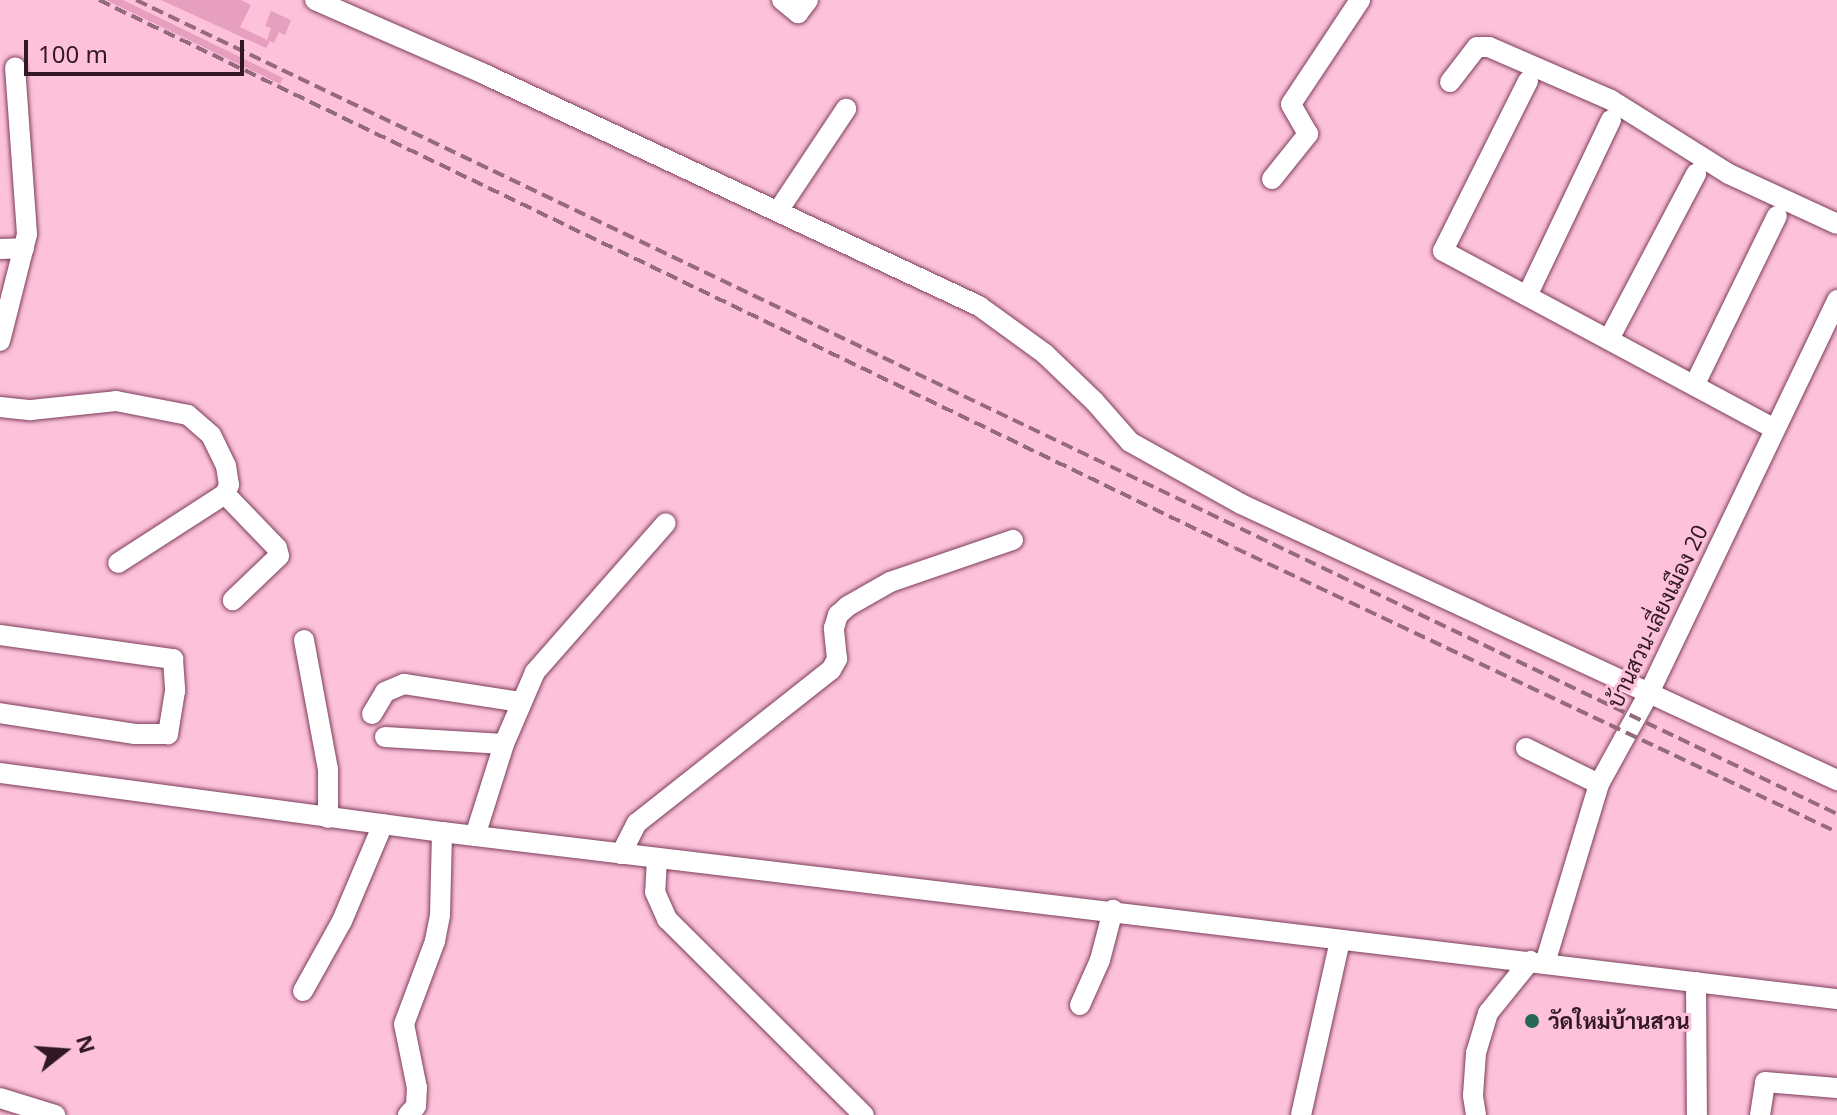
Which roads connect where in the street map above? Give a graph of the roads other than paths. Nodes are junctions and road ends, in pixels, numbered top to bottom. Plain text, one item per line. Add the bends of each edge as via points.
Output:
1 (315, 0) edge
2 (782, 0) edge
3 (808, 0) edge
4 (1360, 0) edge
5 (15, 67) dead end
6 (1528, 81) dead end
7 (1450, 82) dead end
8 (846, 109) dead end
9 (1611, 120) dead end
10 (1696, 174) dead end
11 (1272, 179) dead end
12 (778, 211) junction
13 (1777, 216) dead end
14 (1837, 224) edge
15 (24, 248) junction
16 (0, 249) edge
17 (1527, 296) junction
18 (1835, 311) edge
19 (1609, 339) junction
20 (0, 341) edge
21 (1695, 384) junction
22 (0, 407) edge
23 (1773, 428) junction
24 (225, 494) junction
25 (666, 523) dead end
26 (1013, 540) dead end
27 (118, 563) dead end
28 (233, 600) dead end
29 (0, 635) edge
30 (304, 640) dead end
31 (1649, 693) junction
32 (520, 702) junction
33 (0, 713) edge
34 (372, 714) dead end
35 (385, 737) dead end
36 (504, 744) junction
37 (1526, 748) dead end
38 (0, 773) edge
39 (1837, 780) edge
40 (1599, 784) junction
41 (328, 818) junction
42 (383, 824) junction
43 (442, 832) junction
44 (475, 836) junction
45 (621, 854) junction
46 (657, 858) junction
47 (1113, 910) junction
48 (1340, 941) junction
49 (1538, 962) junction
50 (1696, 982) junction
51 (303, 991) dead end
52 (1837, 999) edge
53 (1080, 1005) dead end
54 (1837, 1088) edge
55 (0, 1098) edge
56 (55, 1115) edge
57 (408, 1115) edge
58 (864, 1115) edge
59 (1301, 1115) edge
60 (1476, 1115) edge
61 (1697, 1115) edge
62 (1760, 1115) edge

1 - 12 street
2 - 3 street via 798,13
4 - 11 street via 1291,104 1308,134
5 - 15 street
6 - 17 street via 1443,251
7 - 14 street via 1477,47 1489,47 1603,97 1729,174
8 - 12 street
9 - 17 street
10 - 19 street
12 - 31 street via 979,306 1045,354 1130,442 1227,497
13 - 21 street
15 - 16 street
15 - 20 street
17 - 19 street
18 - 23 street, บ้านสวน-เลี่ยงเมือง 20
19 - 21 street
21 - 23 street
22 - 24 street via 31,410 116,401 188,415 211,435 226,466
23 - 31 street, บ้านสวน-เลี่ยงเมือง 20
24 - 27 street
24 - 28 street via 279,556
25 - 32 street via 546,657
26 - 45 street via 890,582 848,606 834,628 837,659 831,670 637,823
29 - 33 street via 173,659 175,691 168,734 135,734
30 - 41 street via 328,769
31 - 39 street
31 - 40 street, บ้านสวน-เลี่ยงเมือง 20
32 - 34 street via 404,684 385,692
32 - 36 street
35 - 36 street
36 - 44 street
37 - 40 street
38 - 41 street
40 - 49 street, บ้านสวน-เลี่ยงเมือง 20
41 - 42 street
42 - 43 street
42 - 51 street via 342,921
43 - 44 street
43 - 57 street via 440,915 404,1024 417,1088 416,1106
44 - 45 street
45 - 46 street
46 - 47 street
46 - 58 street via 655,892 667,919
47 - 48 street
47 - 53 street via 1100,960
48 - 49 street
48 - 59 street
49 - 50 street
49 - 60 street via 1488,1013 1476,1053
50 - 52 street
50 - 61 street
54 - 62 street via 1765,1082
55 - 56 street

